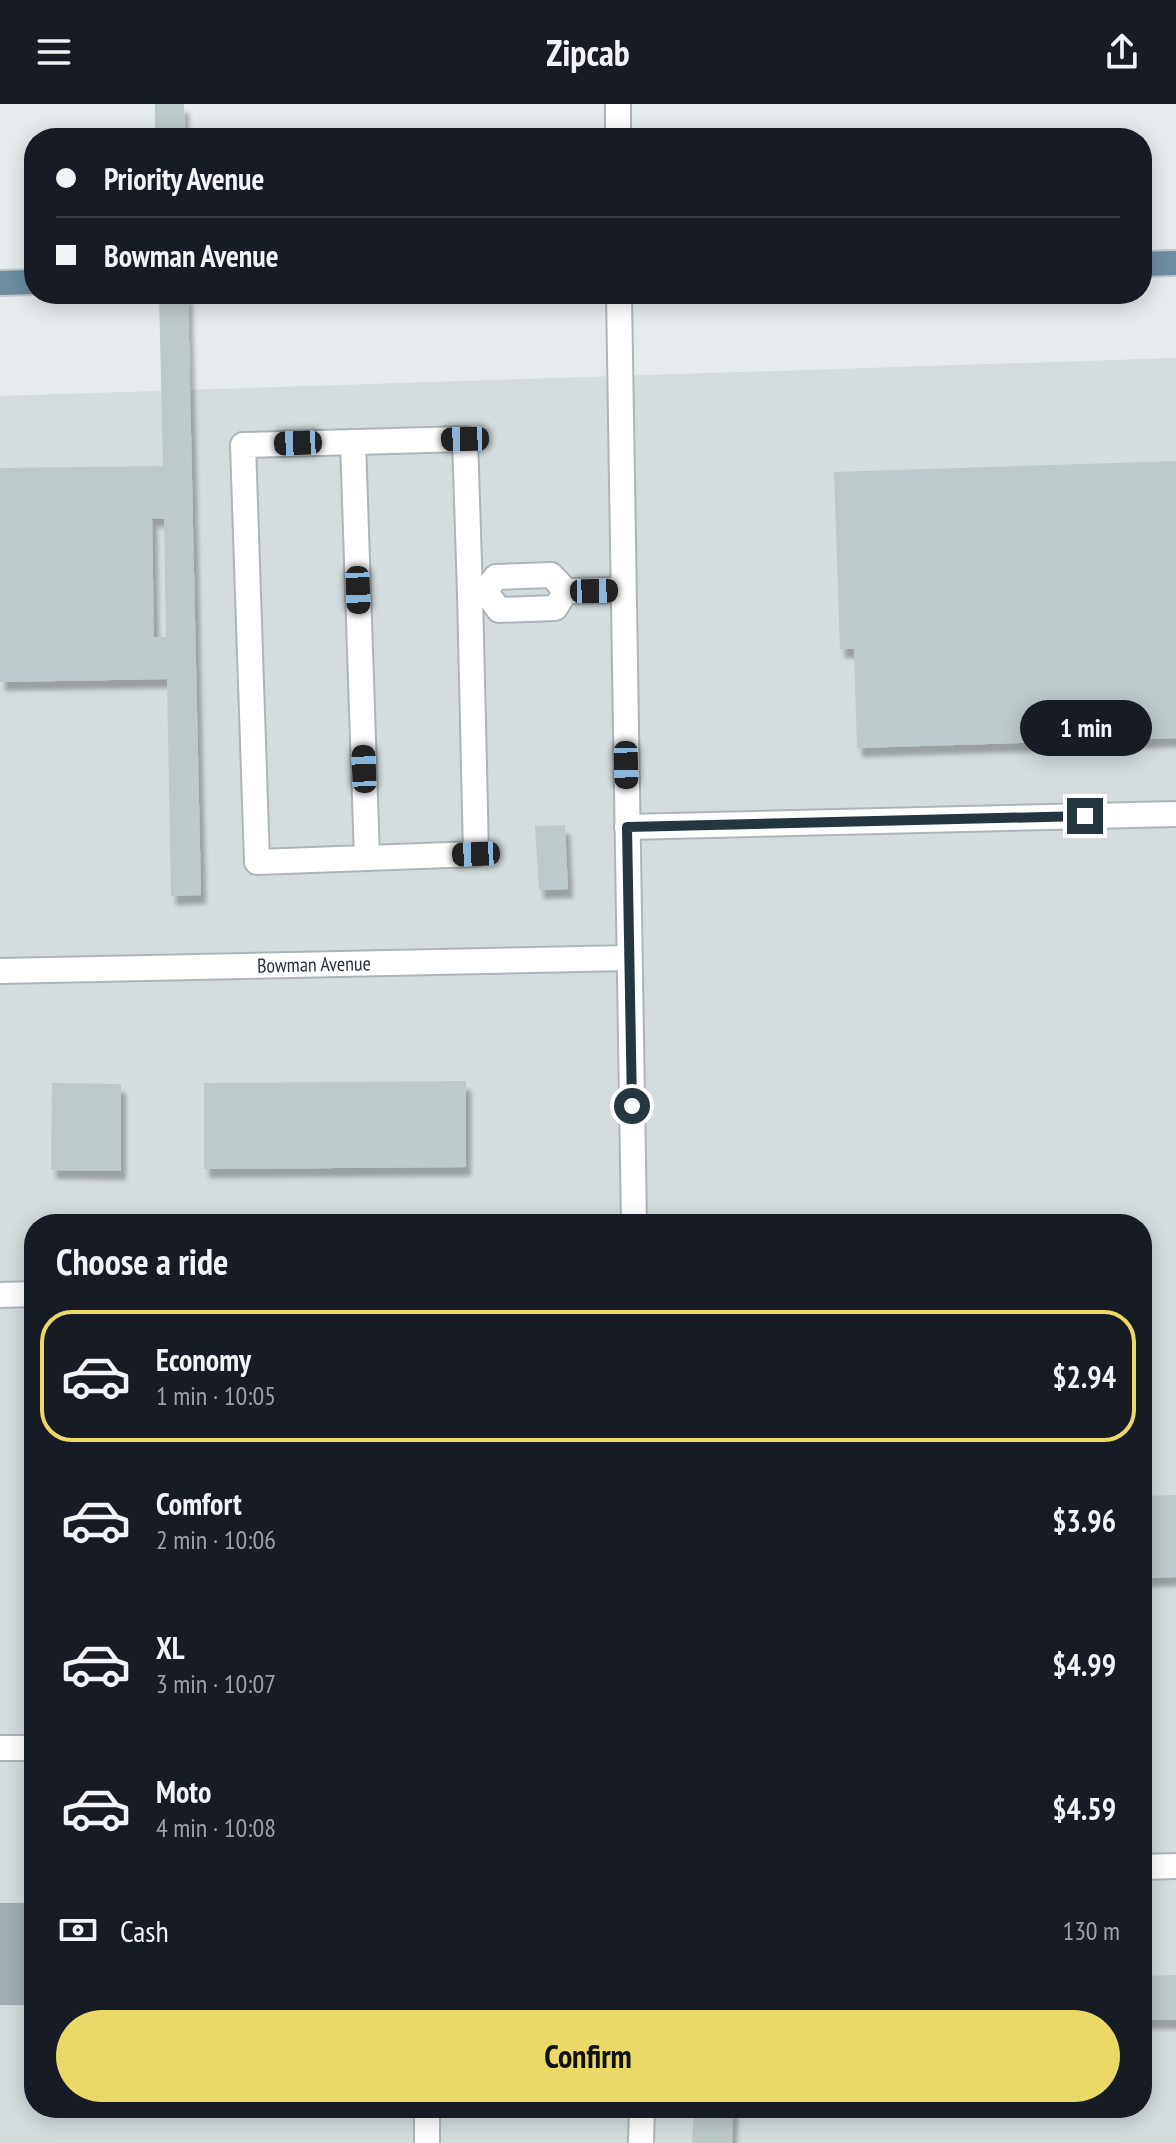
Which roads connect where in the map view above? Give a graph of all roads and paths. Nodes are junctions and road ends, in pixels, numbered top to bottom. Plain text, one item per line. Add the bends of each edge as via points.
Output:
1 (618, 104) edge
2 (618, 128) edge
3 (1176, 263) edge
4 (1152, 264) edge
5 (24, 282) edge
6 (0, 283) edge
7 (619, 304) edge
8 (353, 442) junction
9 (622, 590) junction
10 (566, 591) junction
11 (477, 592) junction
12 (1176, 814) edge
13 (627, 827) junction
14 (367, 858) junction
15 (629, 958) junction
16 (0, 971) edge
17 (634, 1214) edge
18 (24, 1294) edge
19 (0, 1295) edge
20 (0, 1748) edge
21 (24, 1748) edge
22 (1176, 1866) edge
23 (1152, 1867) edge
24 (427, 2118) edge
25 (642, 2118) edge
26 (427, 2143) edge
27 (641, 2143) edge

1 - 2 street
3 - 4 main road
5 - 6 main road
7 - 9 street
8 - 11 street via 465,439
8 - 14 street
8 - 14 street via 243,445 257,862
9 - 10 street
9 - 13 street
10 - 11 street via 551,575 496,577
10 - 11 street via 555,608 499,610
11 - 14 street via 476,854
12 - 13 street
13 - 15 street
15 - 16 street, Bowman Avenue
15 - 17 street
18 - 19 street
20 - 21 street
22 - 23 street
24 - 26 street
25 - 27 street

